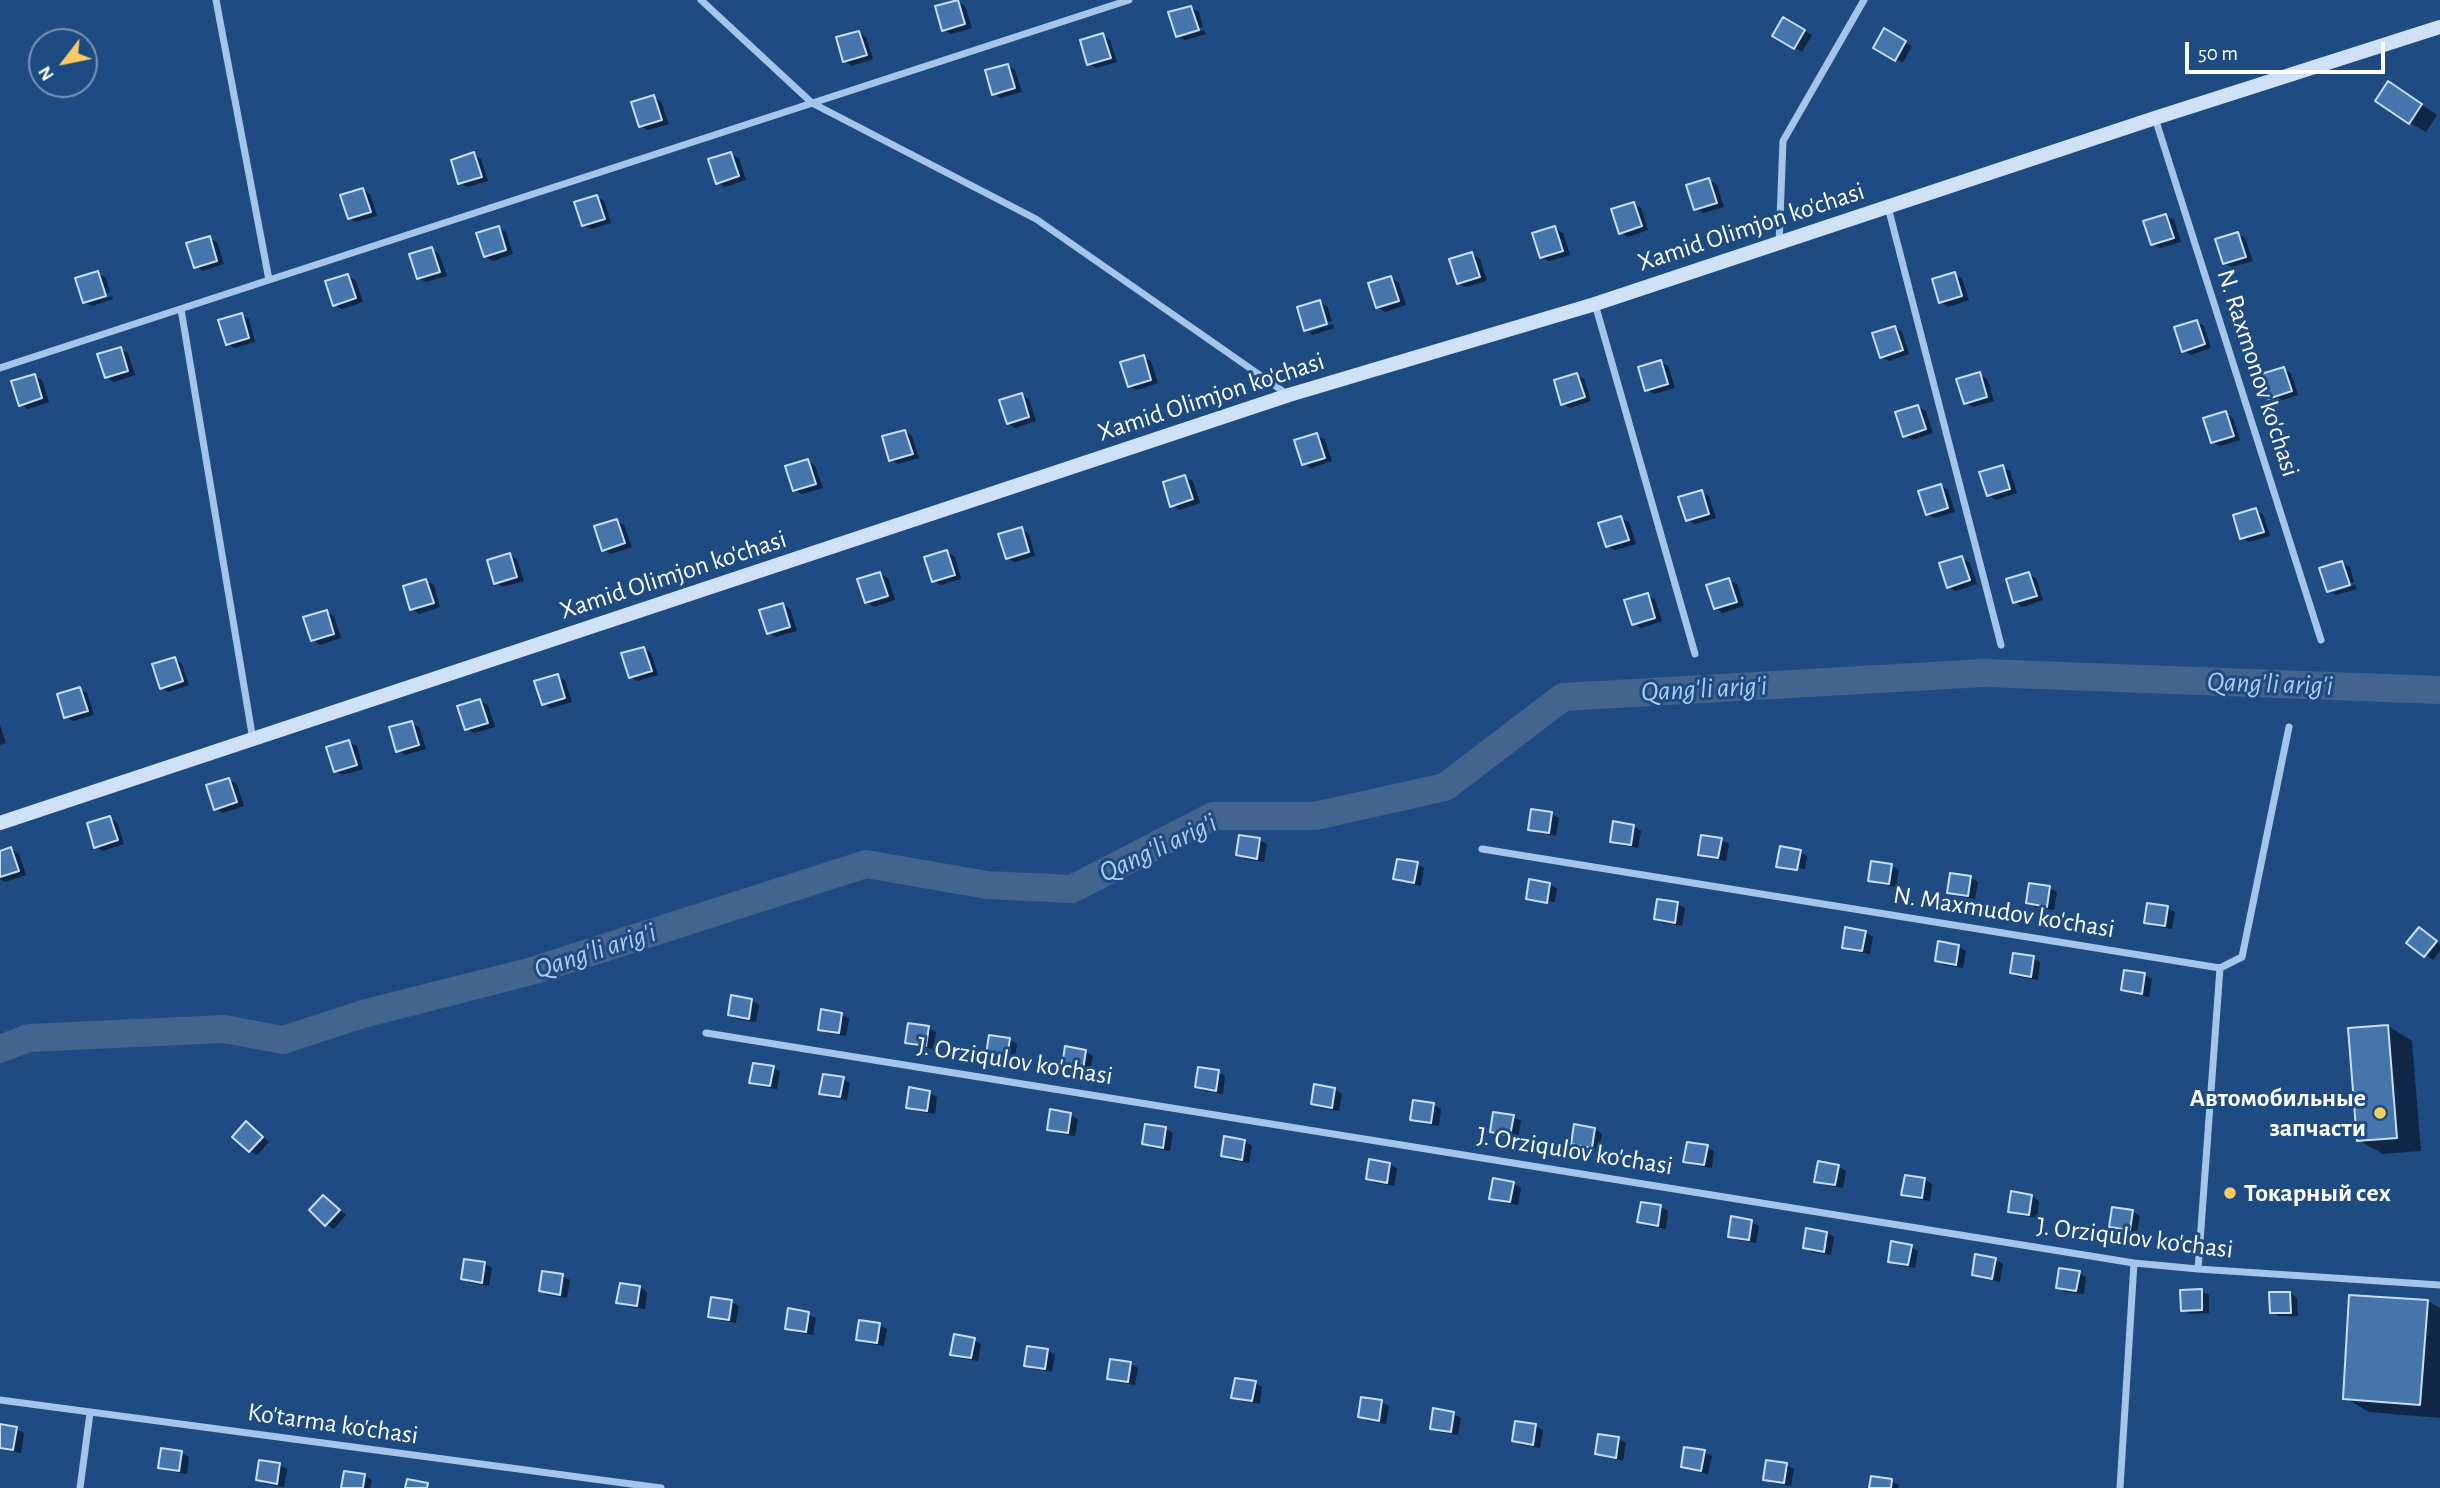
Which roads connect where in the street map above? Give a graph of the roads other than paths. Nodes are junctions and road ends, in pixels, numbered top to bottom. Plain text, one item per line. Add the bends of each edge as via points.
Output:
1 (216, 0) edge
2 (701, 0) edge
3 (1129, 0) edge
4 (1864, 0) edge
5 (2440, 27) edge
6 (812, 103) junction
7 (2155, 118) junction
8 (1888, 207) junction
9 (1779, 244) junction
10 (269, 280) junction
11 (1595, 304) junction
12 (181, 309) junction
13 (0, 368) edge
14 (1289, 395) junction
15 (2321, 640) dead end
16 (2001, 645) dead end
17 (1695, 654) dead end
18 (2288, 727) dead end
19 (253, 741) junction
20 (0, 824) edge
21 (1482, 849) dead end
22 (2220, 968) junction
23 (706, 1033) dead end
24 (2134, 1262) junction
25 (2198, 1269) junction
26 (2440, 1285) edge
27 (0, 1400) edge
28 (90, 1413) junction
29 (80, 1488) edge
30 (661, 1488) edge
31 (2120, 1488) edge

1 - 10 street
2 - 6 street
3 - 6 street
4 - 9 street via 1783,141
5 - 7 main road, Xamid Olimjon ko'chasi
6 - 10 street
6 - 14 street via 1036,219
7 - 8 main road, Xamid Olimjon ko'chasi
7 - 15 street, N. Raxmonov ko'chasi
8 - 9 main road, Xamid Olimjon ko'chasi
8 - 16 street
9 - 11 main road, Xamid Olimjon ko'chasi
10 - 12 street
11 - 14 main road, Xamid Olimjon ko'chasi
11 - 17 street
12 - 13 street
12 - 19 street
14 - 19 main road, Xamid Olimjon ko'chasi
18 - 22 street via 2242,957
19 - 20 main road, Xamid Olimjon ko'chasi
21 - 22 street, N. Maxmudov ko'chasi
22 - 25 street
23 - 24 street, J. Orziqulov ko'chasi
24 - 25 street, J. Orziqulov ko'chasi
24 - 31 street
25 - 26 street, J. Orziqulov ko'chasi
27 - 28 street, Ko'tarma ko'chasi
28 - 29 street
28 - 30 street, Ko'tarma ko'chasi

